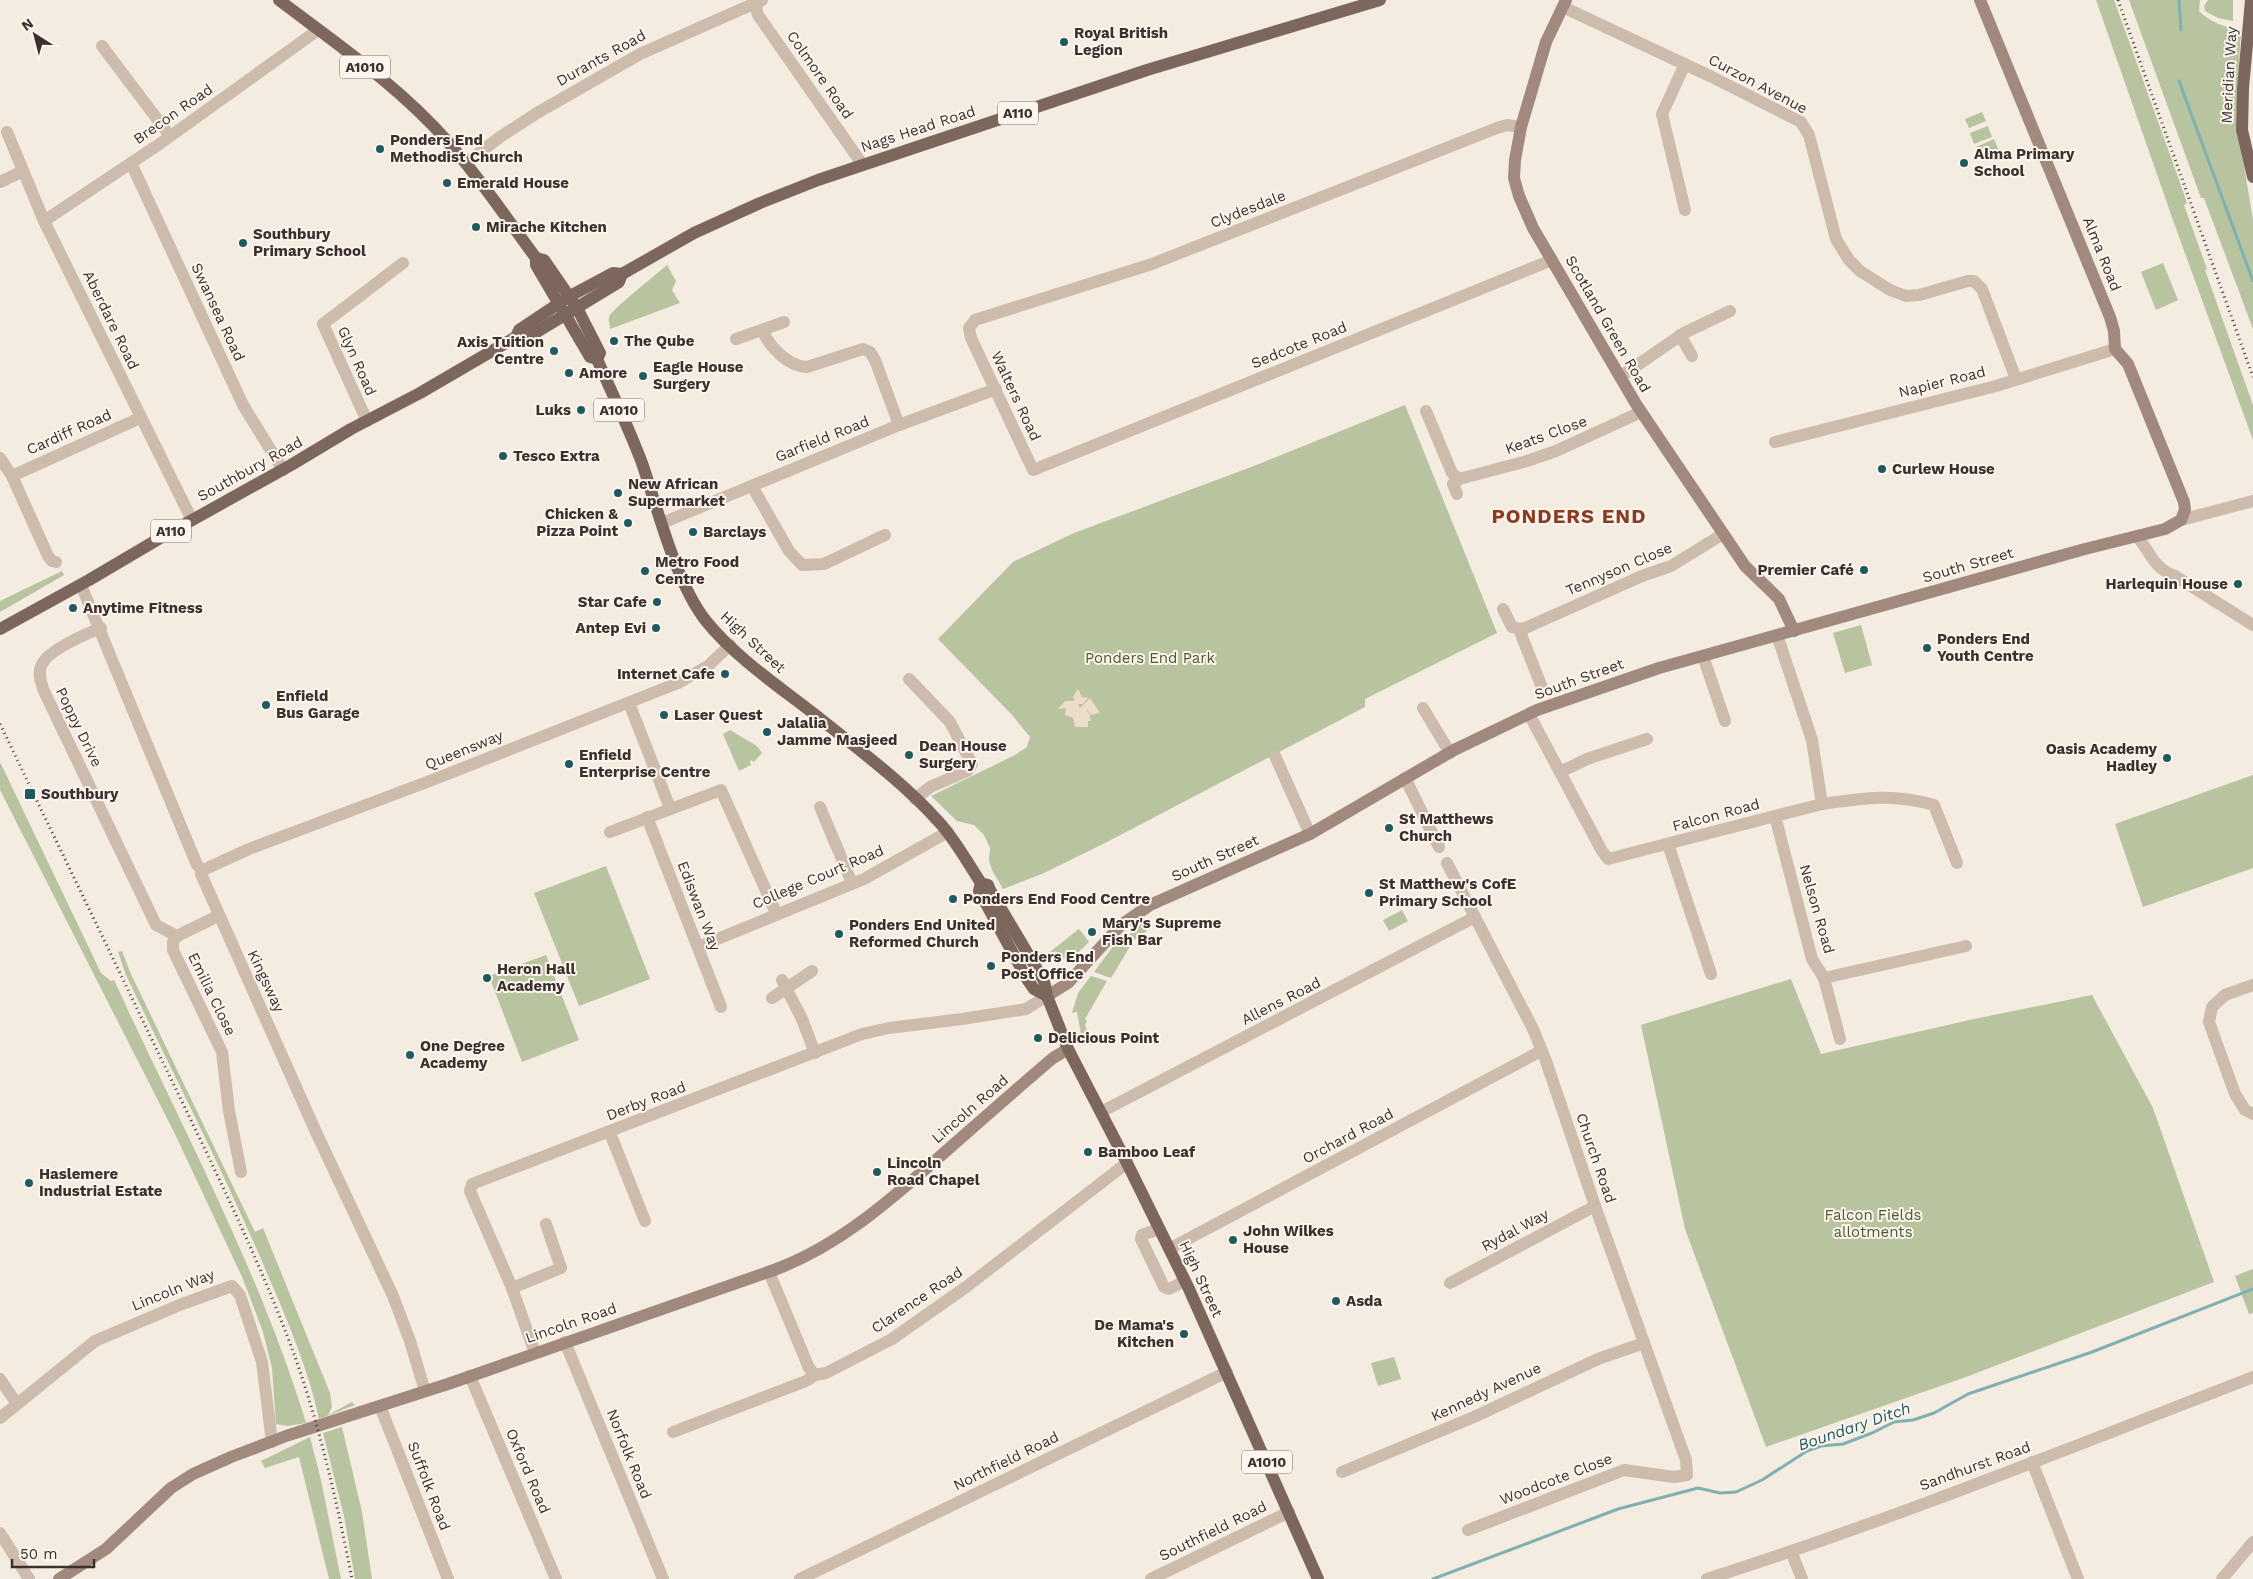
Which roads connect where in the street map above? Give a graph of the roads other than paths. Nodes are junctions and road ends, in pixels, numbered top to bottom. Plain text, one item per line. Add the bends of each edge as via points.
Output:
1 (279, 0) edge
2 (1380, 0) edge
3 (1980, 0) edge
4 (760, 1) edge
5 (2250, 1) edge
6 (1564, 3) edge
7 (318, 30) junction
8 (102, 46) dead end
9 (1685, 64) junction
10 (1520, 127) junction
11 (6, 132) dead end
12 (170, 136) junction
13 (131, 163) junction
14 (466, 163) junction
15 (862, 164) junction
16 (23, 171) junction
17 (2253, 177) edge
18 (0, 182) edge
19 (1685, 210) dead end
20 (44, 221) junction
21 (1552, 260) junction
22 (403, 263) dead end
23 (622, 274) junction
24 (564, 300) junction
25 (1730, 310) dead end
26 (571, 311) junction
27 (984, 318) joint
28 (784, 322) dead end
29 (762, 330) junction
30 (1680, 335) junction
31 (516, 337) junction
32 (736, 339) dead end
33 (2115, 349) junction
34 (1692, 356) dead end
35 (1620, 377) junction
36 (2016, 379) junction
37 (996, 389) junction
38 (1426, 411) dead end
39 (1641, 412) junction
40 (140, 418) junction
41 (367, 421) junction
42 (899, 425) junction
43 (1775, 442) dead end
44 (0, 458) edge
45 (1058, 460) joint
46 (283, 470) junction
47 (12, 476) junction
48 (1459, 479) junction
49 (752, 486) junction
50 (1457, 494) dead end
51 (2253, 501) edge
52 (192, 520) junction
53 (2181, 520) junction
54 (662, 524) junction
55 (1723, 534) junction
56 (885, 536) dead end
57 (2136, 536) junction
58 (56, 562) dead end
59 (81, 585) junction
60 (1503, 609) dead end
61 (2253, 625) edge
62 (101, 628) junction
63 (1525, 628) junction
64 (0, 629) edge
65 (1794, 631) junction
66 (1777, 636) junction
67 (730, 645) junction
68 (1703, 656) junction
69 (909, 679) dead end
70 (1541, 684) dead end
71 (629, 703) junction
72 (1423, 708) dead end
73 (1529, 714) junction
74 (1726, 714) dead end
75 (1641, 744) dead end
76 (1450, 752) junction
77 (1274, 756) dead end
78 (1560, 772) junction
79 (1405, 778) junction
80 (915, 799) junction
81 (1822, 804) junction
82 (820, 807) dead end
83 (670, 808) junction
84 (1775, 816) junction
85 (647, 818) junction
86 (610, 832) dead end
87 (948, 832) junction
88 (1310, 834) junction
89 (1668, 844) junction
90 (1440, 847) dead end
91 (1447, 863) dead end
92 (1957, 863) dead end
93 (203, 870) junction
94 (852, 883) junction
95 (776, 913) junction
96 (218, 916) junction
97 (1475, 917) junction
98 (176, 936) junction
99 (1966, 946) dead end
100 (698, 947) junction
101 (812, 972) dead end
102 (1711, 974) dead end
103 (1824, 978) junction
104 (785, 984) junction
105 (2253, 985) edge
106 (1047, 996) junction
107 (772, 998) dead end
108 (721, 1007) dead end
109 (1840, 1039) dead end
110 (1068, 1049) junction
111 (1541, 1051) junction
112 (815, 1053) junction
113 (1101, 1112) junction
114 (2253, 1114) edge
115 (610, 1133) junction
116 (1127, 1163) junction
117 (240, 1172) dead end
118 (1595, 1206) junction
119 (645, 1220) dead end
120 (546, 1224) dead end
121 (1159, 1229) junction
122 (1169, 1249) junction
123 (769, 1272) junction
124 (1185, 1281) junction
125 (1450, 1283) dead end
126 (512, 1288) junction
127 (565, 1342) junction
128 (1644, 1343) junction
129 (535, 1352) junction
130 (1227, 1372) junction
131 (815, 1375) junction
132 (470, 1376) junction
133 (2253, 1377) edge
134 (0, 1379) edge
135 (424, 1391) junction
136 (17, 1404) junction
137 (380, 1406) junction
138 (0, 1418) edge
139 (673, 1432) dead end
140 (272, 1442) junction
141 (2032, 1462) junction
142 (1342, 1472) dead end
143 (1687, 1475) joint
144 (1289, 1512) junction
145 (1468, 1530) dead end
146 (0, 1533) edge
147 (2253, 1542) edge
148 (1791, 1551) junction
149 (29, 1579) edge
150 (59, 1579) edge
151 (448, 1579) edge
152 (556, 1579) edge
153 (663, 1579) edge
154 (800, 1579) edge
155 (1151, 1579) edge
156 (1318, 1579) edge
157 (1707, 1579) edge
158 (1802, 1579) edge
159 (2078, 1579) edge
160 (2222, 1579) edge

1 - 7 main road, High Street / A1010
2 - 15 main road, Nags Head Road / A110 via 1147,70
3 - 33 street, Alma Road via 2110,317
4 - 14 street, Durants Road via 654,47 563,97
4 - 15 street, Colmore Road via 756,8 758,15
5 - 17 main road, Meridian Way via 2242,130
6 - 9 street, Curzon Avenue
6 - 10 street, Scotland Green Road via 1546,42
7 - 12 street, Brecon Road
7 - 14 main road, High Street / A1010 via 409,104
8 - 12 street
9 - 19 street via 1662,114
9 - 36 street, Curzon Avenue via 1796,119 1806,128 1836,239 1849,260 1872,280 1906,296 1968,280 1980,285
10 - 21 street, Scotland Green Road via 1515,160 1516,187 1525,212
10 - 27 street, Clydesdale via 1507,125 1497,128 1152,264
11 - 16 street, Aberdare Road
12 - 13 street, Brecon Road
13 - 20 street, Brecon Road
13 - 46 street, Swansea Road via 243,405
14 - 24 main road, High Street / A1010 via 536,258 536,266
15 - 23 main road, Nags Head Road / A110 via 760,202 665,248
16 - 18 street
16 - 20 street, Aberdare Road
20 - 40 street, Aberdare Road
21 - 35 street, Scotland Green Road
21 - 45 street, Sedcote Road
22 - 41 street, Glyn Road via 323,324
23 - 24 main road, Nags Head Road / A110 via 613,273
23 - 26 main road, Nags Head Road / A110 via 619,282
24 - 26 main road, High Street / A1010
24 - 31 main road, Southbury Road / A110 via 519,330
25 - 30 street
26 - 31 main road, Southbury Road / A110 via 525,339
26 - 54 main road, High Street / A1010 via 590,357 597,359 637,450
27 - 37 street, Walters Road via 975,320 969,328
28 - 29 street
29 - 32 street
29 - 42 street via 774,348 799,367 863,349 870,352
30 - 34 street
30 - 35 street
31 - 41 main road, Southbury Road / A110 via 420,394
33 - 36 street, Napier Road
33 - 53 street via 2128,364 2184,502
35 - 39 street, Scotland Green Road
36 - 43 street, Napier Road
37 - 42 street, Garfield Road
37 - 45 street, Walters Road via 1033,470
38 - 48 street via 1452,473
39 - 48 street, Keats Close via 1556,451
39 - 55 street, Scotland Green Road
40 - 47 street, Cardiff Road
40 - 52 street, Aberdare Road
41 - 46 main road, Southbury Road / A110
42 - 49 street, Garfield Road
44 - 47 street
46 - 52 main road, Southbury Road / A110
47 - 58 street via 48,556
48 - 50 street via 1453,484
49 - 54 street, Garfield Road
49 - 56 street via 789,551 802,565 824,564
51 - 53 street
52 - 59 main road, Southbury Road / A110
53 - 57 street, South Street via 2165,529
54 - 67 main road, High Street / A1010 via 696,606
55 - 63 street, Tennyson Close via 1671,566
55 - 65 street, Scotland Green Road via 1748,570 1779,599
57 - 61 street via 2163,571
57 - 65 street, South Street
59 - 62 street, Kingsway
59 - 64 main road, Southbury Road / A110
60 - 63 street via 1512,626
62 - 93 street, Kingsway via 132,711 197,865
62 - 98 street, Poppy Drive via 52,653 42,664 39,675 156,925
63 - 70 street via 1521,634
65 - 66 street, South Street
66 - 68 street, South Street
66 - 81 street via 1812,740
67 - 71 street, Queensway via 699,671
67 - 80 main road, High Street / A1010
68 - 73 street, South Street via 1621,680
68 - 74 street
69 - 80 street via 950,722 972,764 967,771 930,787
71 - 83 street
71 - 93 street, Queensway via 249,849
72 - 76 street
73 - 76 street, South Street
73 - 78 street, Falcon Road
75 - 78 street via 1587,759
76 - 79 street, South Street
77 - 88 street
78 - 89 street, Falcon Road via 1608,859
79 - 88 street, South Street
79 - 90 street
80 - 87 main road, High Street / A1010
81 - 84 street, Falcon Road
81 - 92 street, Falcon Road via 1865,797 1911,798 1934,805
82 - 94 street
83 - 85 street
83 - 95 street via 717,790 723,791
84 - 89 street, Falcon Road
84 - 103 street, Nelson Road via 1812,959
85 - 86 street
85 - 100 street, Ediswan Way
87 - 94 street, College Court Road
87 - 106 main road, High Street / A1010 via 981,883 988,885 1044,981
88 - 106 street, South Street via 1150,905 1100,946 1068,983
89 - 102 street
91 - 97 street, Church Road
93 - 96 street, Kingsway via 201,874
94 - 95 street, College Court Road
95 - 100 street, College Court Road
96 - 98 street
96 - 135 street, Kingsway via 393,1296
97 - 111 street, Church Road
97 - 113 street, Allens Road
98 - 117 street, Emilia Close via 173,950 222,1052
99 - 103 street
100 - 108 street, Ediswan Way
101 - 104 street
103 - 109 street, Nelson Road
104 - 107 street
104 - 112 street
105 - 114 street via 2224,995 2212,1007 2209,1022 2235,1094 2245,1110
106 - 110 main road, High Street / A1010
106 - 112 street, Derby Road via 1030,1007 862,1034
110 - 113 main road, High Street / A1010
110 - 123 street, Lincoln Road via 1034,1074 876,1210 804,1258
111 - 118 street, Church Road
111 - 122 street, Orchard Road
112 - 115 street, Derby Road
113 - 116 main road, High Street / A1010
115 - 119 street
115 - 126 street, Derby Road via 470,1187
116 - 121 main road, High Street / A1010
116 - 131 street, Clarence Road via 892,1340 826,1373
118 - 125 street, Rydal Way
118 - 128 street, Church Road
120 - 126 street via 561,1268
121 - 122 main road, High Street / A1010
121 - 124 street via 1142,1235 1141,1239 1164,1287 1169,1289
122 - 124 main road, High Street / A1010
123 - 127 street, Lincoln Road
123 - 131 street via 809,1368
124 - 130 main road, High Street / A1010
126 - 129 street, Derby Road
127 - 129 street, Lincoln Road
127 - 153 street, Norfolk Road
128 - 142 street, Kennedy Avenue via 1590,1362 1474,1418
128 - 143 street, Church Road via 1686,1460
129 - 132 street, Lincoln Road
130 - 144 main road, High Street / A1010
130 - 154 street, Northfield Road
131 - 139 street, Clarence Road
132 - 135 street, Lincoln Road
132 - 152 street, Oxford Road
133 - 141 street, Sandhurst Road
134 - 136 street
135 - 137 street, Lincoln Road
136 - 138 street, Lincoln Way
136 - 140 street, Lincoln Way via 95,1341 232,1286 240,1295 262,1362
137 - 140 street, Lincoln Road
137 - 151 street, Suffolk Road
140 - 150 street, Lincoln Road via 193,1474 171,1488 113,1543
141 - 148 street, Sandhurst Road
141 - 159 street
143 - 145 street, Woodcote Close via 1674,1478 1624,1470
144 - 155 street, Southfield Road
144 - 156 main road, High Street / A1010
146 - 149 street
147 - 160 street
148 - 157 street, Sandhurst Road
148 - 158 street

